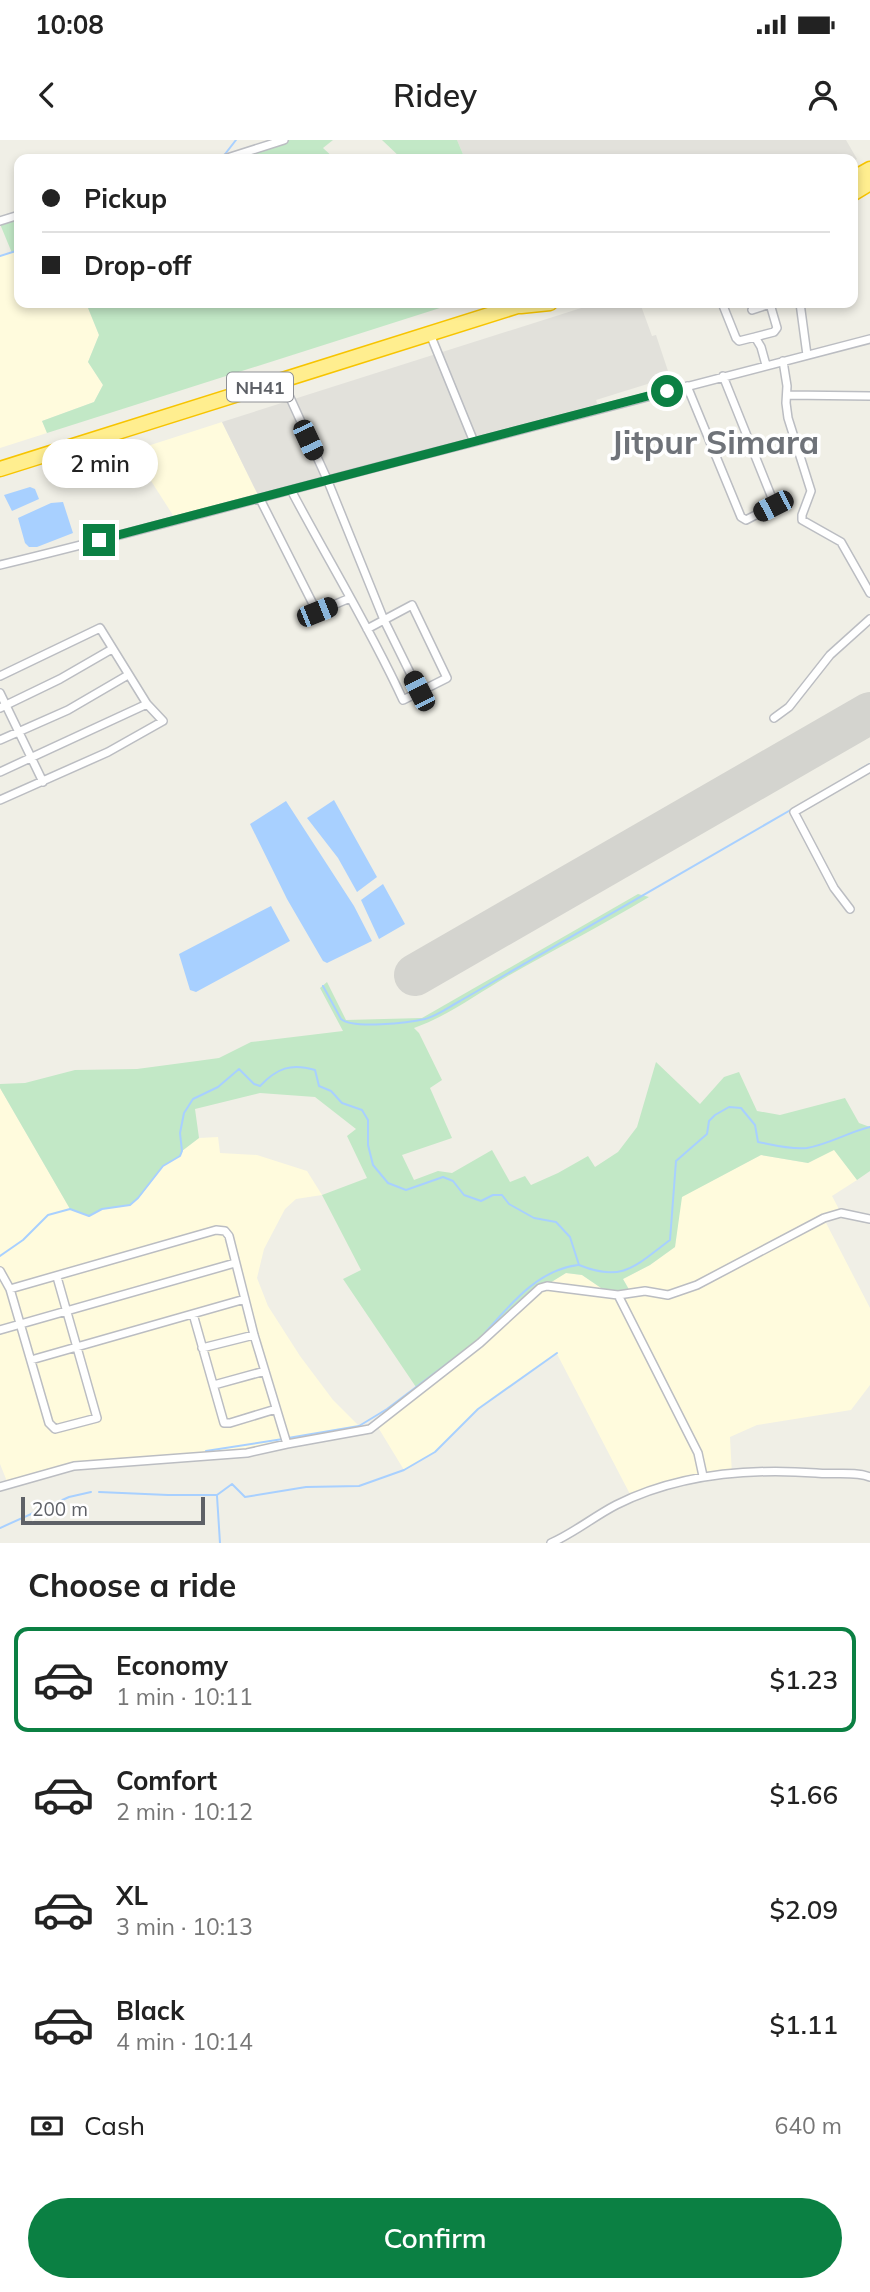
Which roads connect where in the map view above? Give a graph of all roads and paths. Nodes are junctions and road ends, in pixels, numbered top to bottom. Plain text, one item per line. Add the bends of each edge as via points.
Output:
1 (284, 140) edge
2 (240, 154) edge
3 (511, 308) edge
4 (724, 308) edge
5 (757, 308) edge
6 (772, 308) edge
7 (801, 308) edge
8 (752, 310) dead end
9 (430, 334) junction
10 (755, 337) junction
11 (870, 339) edge
12 (807, 355) junction
13 (783, 361) junction
14 (766, 365) junction
15 (723, 376) junction
16 (282, 380) junction
17 (687, 386) junction
18 (787, 396) junction
19 (870, 396) edge
20 (474, 442) junction
21 (0, 468) edge
22 (327, 479) junction
23 (291, 490) junction
24 (260, 499) junction
25 (0, 565) edge
26 (870, 593) edge
27 (350, 598) junction
28 (870, 619) edge
29 (384, 620) junction
30 (368, 629) junction
31 (112, 649) junction
32 (0, 676) edge
33 (128, 676) junction
34 (419, 691) junction
35 (0, 693) edge
36 (146, 704) junction
37 (3, 706) edge
38 (774, 718) dead end
39 (19, 732) junction
40 (0, 740) edge
41 (31, 759) junction
42 (870, 768) edge
43 (0, 772) edge
44 (43, 782) junction
45 (0, 800) edge
46 (850, 909) dead end
47 (870, 1219) edge
48 (235, 1263) junction
49 (0, 1270) edge
50 (57, 1277) junction
51 (10, 1289) junction
52 (618, 1295) junction
53 (245, 1299) junction
54 (68, 1311) junction
55 (193, 1314) junction
56 (20, 1324) junction
57 (0, 1330) edge
58 (254, 1335) junction
59 (78, 1346) junction
60 (202, 1349) junction
61 (31, 1360) junction
62 (265, 1371) junction
63 (214, 1385) junction
64 (276, 1409) junction
65 (286, 1440) junction
66 (703, 1476) junction
67 (870, 1477) edge
68 (0, 1487) edge
69 (551, 1543) edge

1 - 2 street
3 - 9 highway, NH41
4 - 10 street via 739,341
5 - 8 street
6 - 10 street via 777,328
7 - 12 street
9 - 16 highway, NH41
9 - 20 street
10 - 14 street
11 - 12 street
12 - 13 street
13 - 14 street
13 - 18 street
14 - 15 street
15 - 17 street
15 - 17 street via 774,503 746,520
16 - 21 highway, NH41
16 - 22 street
17 - 20 street
18 - 19 street
18 - 26 street via 788,418 811,491 802,520 841,542
20 - 22 street
22 - 23 street
22 - 29 street
23 - 24 street
23 - 27 street
24 - 25 street
24 - 27 street via 317,612
27 - 30 street
28 - 38 street via 830,655 789,707
29 - 30 street
29 - 34 street
29 - 34 street via 412,605 447,678
30 - 34 street via 403,700
31 - 32 street via 100,628
31 - 33 street
31 - 37 street
33 - 36 street
33 - 39 street
35 - 37 street
36 - 41 street
36 - 44 street via 163,722
37 - 39 street
39 - 40 street
39 - 41 street
41 - 43 street
41 - 44 street
42 - 46 street via 794,812
44 - 45 street
47 - 52 street via 841,1213 824,1218 698,1285 667,1295 645,1291
48 - 50 street via 229,1236 216,1230
48 - 53 street
48 - 54 street
49 - 51 street
50 - 51 street
50 - 54 street
51 - 56 street
52 - 65 street via 541,1288 480,1343 370,1429
52 - 66 street via 698,1453
53 - 55 street
53 - 58 street
54 - 56 street
54 - 59 street
55 - 59 street
55 - 60 street
56 - 57 street
56 - 61 street
58 - 60 street
58 - 62 street
59 - 61 street
59 - 61 street via 97,1418 55,1429 51,1426
60 - 63 street
62 - 63 street
62 - 64 street
63 - 64 street via 224,1423
64 - 65 street
65 - 68 street via 247,1453 74,1466
66 - 67 street via 785,1471
66 - 69 street via 658,1487 617,1505

